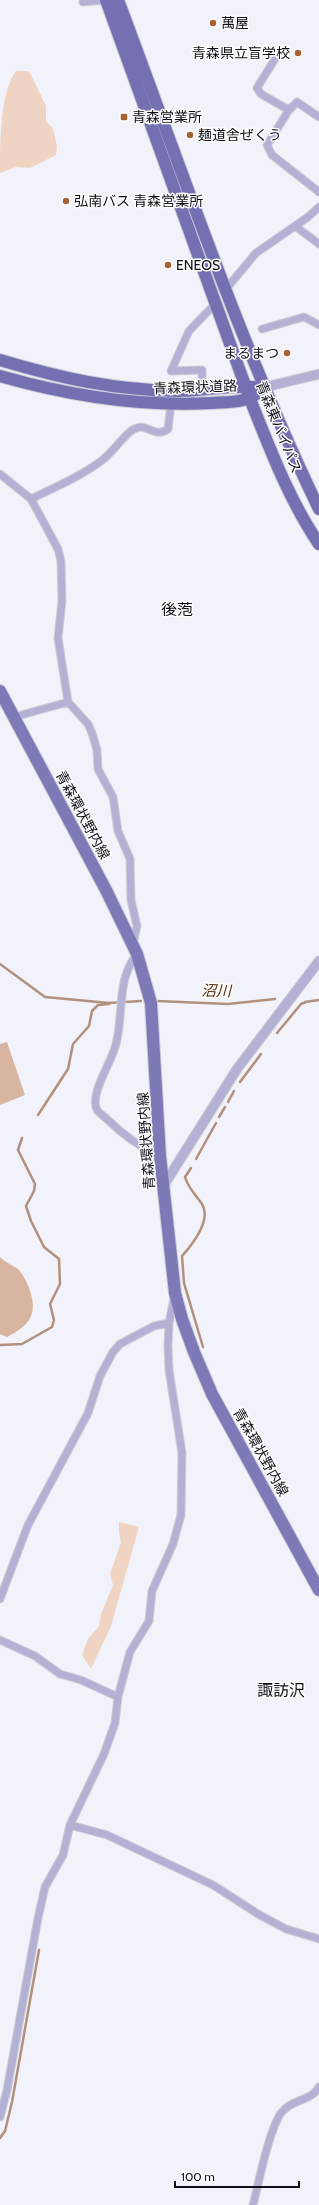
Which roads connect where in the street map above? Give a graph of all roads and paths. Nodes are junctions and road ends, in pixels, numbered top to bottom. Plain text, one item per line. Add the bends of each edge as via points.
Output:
1 (105, 0) edge
2 (118, 0) edge
3 (83, 2) dead end
4 (275, 59) dead end
5 (289, 110) junction
6 (319, 117) edge
7 (319, 192) edge
8 (319, 206) edge
9 (295, 226) junction
10 (319, 244) edge
11 (226, 289) junction
12 (216, 303) junction
13 (319, 325) edge
14 (262, 329) dead end
15 (0, 360) edge
16 (319, 374) edge
17 (0, 376) edge
18 (246, 386) junction
19 (265, 387) junction
20 (202, 389) junction
21 (250, 399) junction
22 (171, 404) junction
23 (0, 474) edge
24 (31, 499) junction
25 (319, 509) edge
26 (319, 544) edge
27 (0, 691) edge
28 (68, 702) junction
29 (14, 716) junction
30 (135, 949) junction
31 (319, 961) edge
32 (160, 1156) junction
33 (164, 1185) junction
34 (175, 1293) junction
35 (169, 1323) junction
36 (319, 1590) edge
37 (0, 1599) edge
38 (0, 1640) edge
39 (118, 1697) junction
40 (70, 1826) junction
41 (319, 1939) edge
42 (319, 2087) edge
43 (0, 2117) edge
44 (253, 2205) edge

1 - 3 street
1 - 12 highway, 青森東バイパス
2 - 11 highway, 青森東バイパス
4 - 5 street via 257,88 261,94
5 - 6 street via 297,102
5 - 7 street via 267,145 272,155
8 - 9 street
9 - 10 street
9 - 11 street via 256,253
11 - 19 highway, 青森東バイパス
12 - 18 highway, 青森東バイパス
12 - 20 street via 189,331 171,371 202,370
13 - 14 street via 304,317
15 - 20 highway, 青森環状道路 via 104,386 154,390
16 - 19 street
17 - 22 highway, 青森環状道路 via 97,399
18 - 19 highway, 青森環状道路
18 - 20 highway, 青森環状道路
18 - 21 highway, 青森東バイパス
19 - 21 highway, 青森環状道路
19 - 25 highway, 青森東バイパス
21 - 22 highway, 青森環状道路
21 - 26 highway, 青森東バイパス via 282,476 305,524
22 - 24 street via 168,429 162,434 147,428 133,430 101,461
23 - 24 street
24 - 28 street via 55,543 61,561 62,601 58,638
27 - 29 main road, 青森環状野内線
28 - 29 street
28 - 30 street via 88,724 92,733 97,750 98,769 113,797 118,831 130,859 132,900 137,926
29 - 30 main road, 青森環状野内線
30 - 32 main road, 青森環状野内線 via 151,1003
30 - 32 street via 126,974 116,1044 110,1064 96,1091 95,1101 98,1110 123,1134 140,1147
31 - 33 street via 237,1069
32 - 33 main road, 青森環状野内線
33 - 34 main road, 青森環状野内線
34 - 35 street
34 - 36 main road, 青森環状野内線 via 194,1352 212,1394
35 - 37 street via 149,1328 120,1344 113,1352 100,1376 88,1414 28,1525
35 - 39 street via 169,1370 182,1453 181,1515 173,1544 152,1591 149,1621 130,1652
38 - 39 street via 35,1656 60,1674 81,1680
39 - 40 street via 115,1723 104,1754
40 - 41 street via 107,1835 213,1884 286,1929
40 - 43 street via 63,1855 45,1887 40,1904
42 - 44 street via 315,2094 288,2105 278,2118

